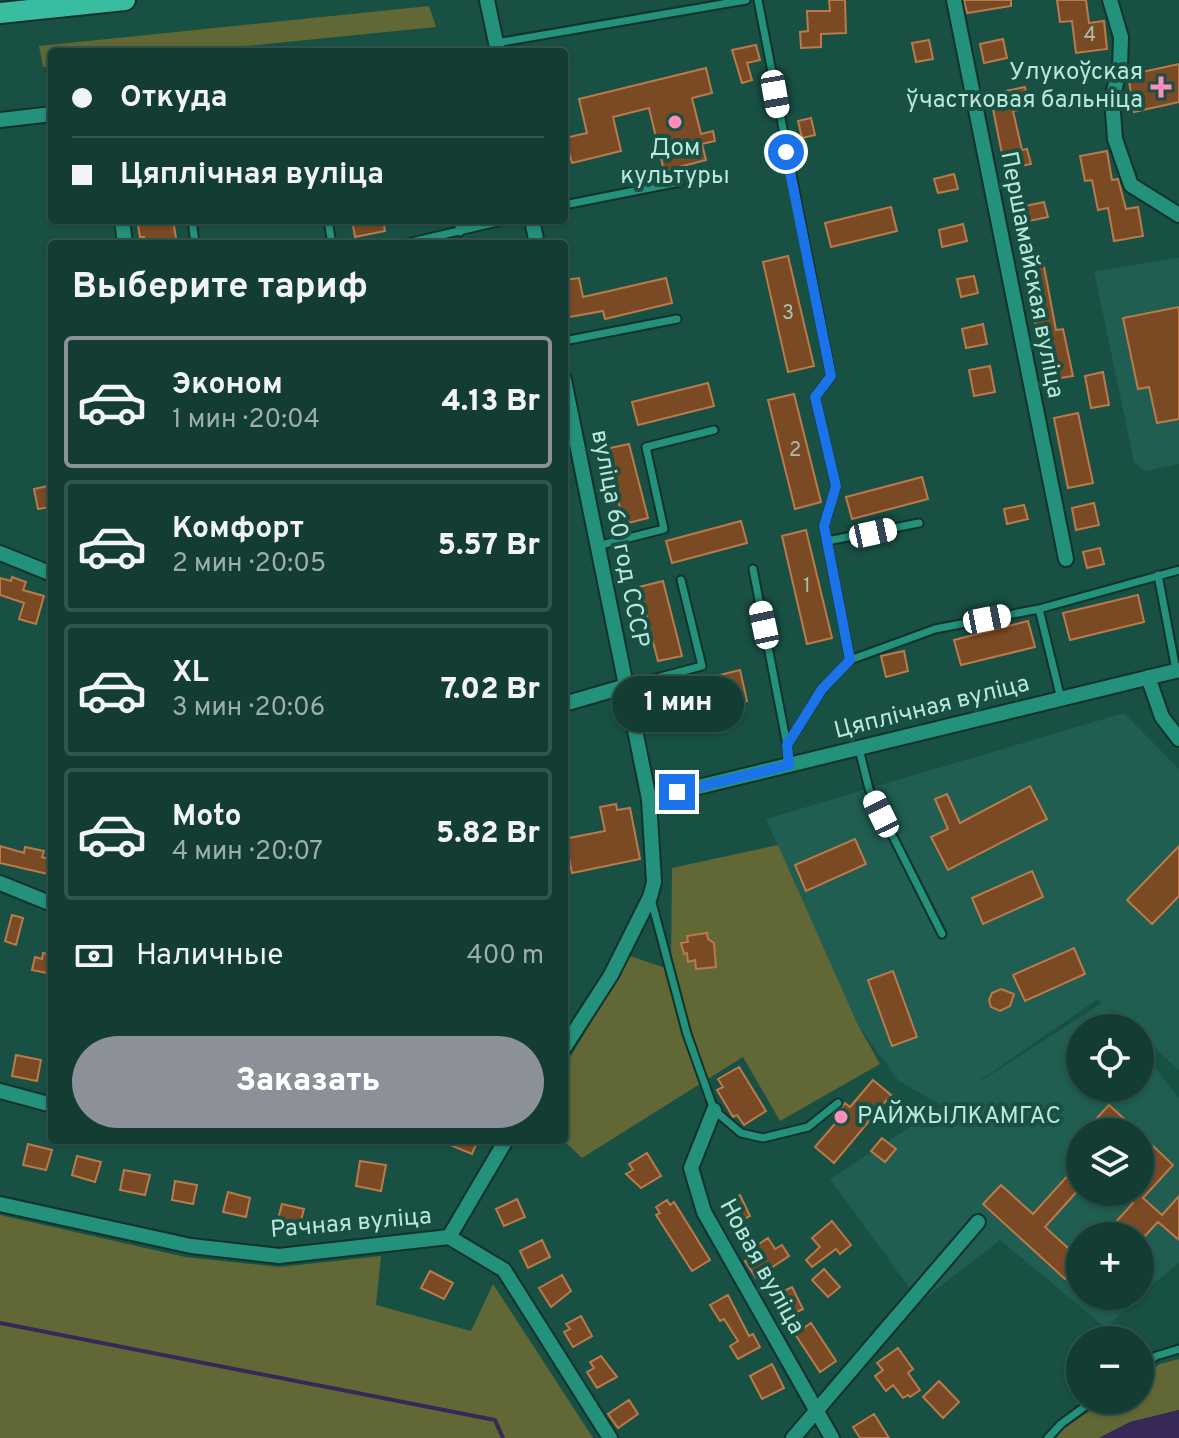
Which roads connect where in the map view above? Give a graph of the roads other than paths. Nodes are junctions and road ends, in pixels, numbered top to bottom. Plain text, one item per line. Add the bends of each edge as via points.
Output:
1 (125, 0) edge
2 (487, 0) edge
3 (746, 0) edge
4 (758, 0) edge
5 (954, 0) edge
6 (1110, 0) edge
7 (0, 13) edge
8 (497, 48) edge
9 (48, 114) edge
10 (0, 120) edge
11 (680, 182) dead end
12 (568, 204) edge
13 (1179, 215) edge
14 (459, 224) edge
15 (491, 224) edge
16 (460, 232) junction
17 (422, 240) edge
18 (677, 319) dead end
19 (568, 340) edge
20 (568, 421) edge
21 (714, 430) dead end
22 (570, 442) edge
23 (919, 523) dead end
24 (827, 541) junction
25 (597, 546) junction
26 (0, 553) edge
27 (1066, 559) dead end
28 (753, 569) dead end
29 (1179, 570) edge
30 (48, 572) edge
31 (1158, 575) junction
32 (681, 580) dead end
33 (1039, 609) junction
34 (850, 660) junction
35 (1178, 670) edge
36 (1148, 677) junction
37 (626, 686) junction
38 (1061, 699) junction
39 (568, 703) edge
40 (1179, 739) edge
41 (787, 745) junction
42 (859, 749) junction
43 (789, 765) junction
44 (649, 799) junction
45 (0, 883) edge
46 (650, 897) junction
47 (48, 902) edge
48 (942, 934) dead end
49 (568, 1042) edge
50 (0, 1091) edge
51 (838, 1103) dead end
52 (48, 1104) edge
53 (714, 1110) junction
54 (504, 1144) edge
55 (0, 1204) edge
56 (978, 1222) dead end
57 (449, 1237) junction
58 (1179, 1349) edge
59 (1154, 1358) edge
60 (815, 1410) junction
61 (1075, 1414) edge
62 (610, 1438) edge
63 (793, 1438) edge
64 (832, 1438) edge
65 (1048, 1438) edge

1 - 7 main road
2 - 8 street
3 - 8 lane
4 - 24 lane via 831,376 815,397 836,486 824,526
5 - 27 street, Першамайская вуліца
6 - 13 street via 1121,37 1112,99 1115,139 1131,185
9 - 10 street
11 - 12 lane
14 - 16 lane
15 - 16 lane
16 - 17 lane
18 - 19 lane
20 - 22 street, вуліца 60 год СССР
21 - 25 lane via 646,447 664,529
22 - 25 street, вуліца 60 год СССР
23 - 24 lane
24 - 34 lane
25 - 37 street, вуліца 60 год СССР
26 - 30 street
28 - 41 lane
29 - 31 lane
31 - 33 lane
31 - 35 lane
32 - 37 lane via 702,666
33 - 34 lane via 935,629
33 - 38 lane
34 - 41 lane via 822,689
35 - 36 street, Цяплічная вуліца
36 - 38 street, Цяплічная вуліца
36 - 40 street via 1162,717
37 - 39 street
37 - 44 street, вуліца 60 год СССР
38 - 42 street, Цяплічная вуліца
41 - 43 lane
42 - 43 street, Цяплічная вуліца
42 - 48 lane via 869,789
43 - 44 street, Цяплічная вуліца
44 - 46 street, вуліца 60 год СССР via 654,865
45 - 47 street
46 - 49 street via 611,975
46 - 53 lane
50 - 52 street
51 - 53 lane via 808,1127 763,1138 741,1133
53 - 60 street, Новая вуліца via 691,1168 704,1212
54 - 57 street
55 - 57 street, Рачная вуліца via 191,1246 279,1256
56 - 60 street
57 - 62 street, Рачная вуліца via 504,1270
58 - 59 lane
60 - 63 street
60 - 64 street, Новая вуліца
61 - 65 lane

